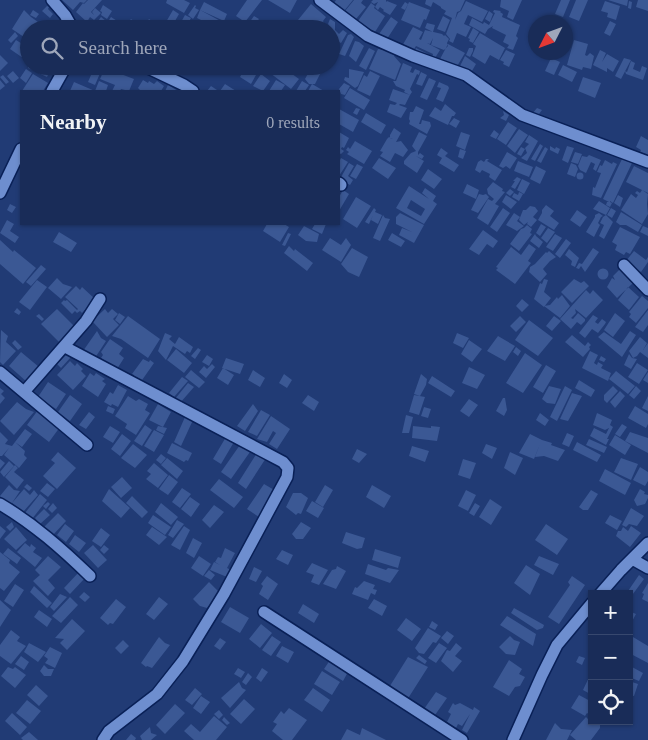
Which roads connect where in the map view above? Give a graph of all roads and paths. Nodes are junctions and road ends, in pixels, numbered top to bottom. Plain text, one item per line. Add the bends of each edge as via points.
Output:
1 (52, 0) edge
2 (320, 0) edge
3 (68, 20) edge
4 (61, 75) edge
5 (163, 75) edge
6 (53, 90) edge
7 (192, 90) edge
8 (20, 151) edge
9 (648, 162) edge
10 (1, 188) edge
11 (624, 265) dead end
12 (648, 290) edge
13 (100, 299) dead end
14 (64, 347) junction
15 (0, 372) edge
16 (24, 392) junction
17 (87, 445) dead end
18 (0, 504) edge
19 (648, 543) edge
20 (632, 559) junction
21 (648, 568) edge
22 (90, 576) dead end
23 (604, 590) edge
24 (588, 609) edge
25 (264, 612) dead end
26 (103, 740) edge
27 (462, 740) edge
28 (513, 740) edge

1 - 3 street
2 - 9 street via 368,36 466,75 522,115
4 - 6 street
5 - 7 street
8 - 10 street
11 - 12 street
13 - 14 street
14 - 16 street
14 - 26 street via 283,462 288,468 288,478 183,661 157,694 109,731
15 - 16 street
16 - 17 street
18 - 22 street via 61,548
19 - 20 street
20 - 21 street
20 - 23 street
24 - 28 street via 557,646
25 - 27 street

